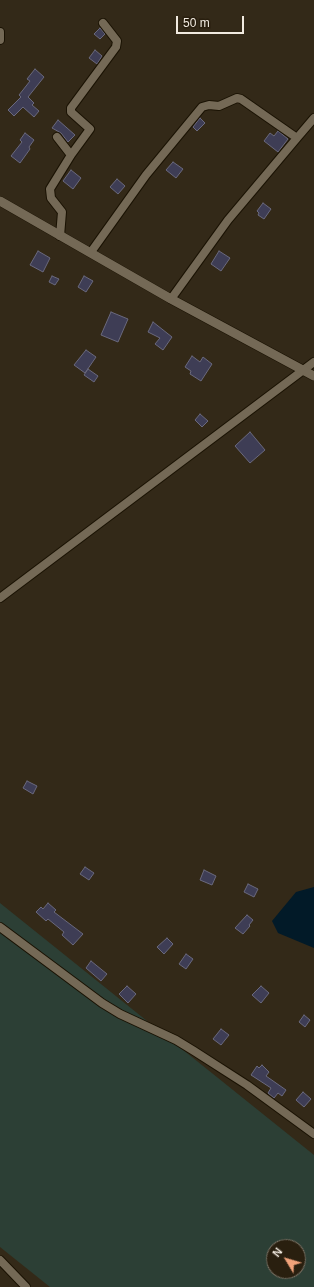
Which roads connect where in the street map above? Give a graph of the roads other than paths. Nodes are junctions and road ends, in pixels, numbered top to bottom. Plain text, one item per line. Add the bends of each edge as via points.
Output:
1 (103, 23) dead end
2 (0, 32) edge
3 (0, 40) edge
4 (314, 118) edge
5 (57, 136) dead end
6 (297, 138) junction
7 (71, 155) junction
8 (0, 201) edge
9 (60, 236) junction
10 (91, 252) junction
11 (171, 299) junction
12 (314, 362) edge
13 (304, 370) junction
14 (314, 376) edge
15 (0, 598) edge
16 (0, 927) edge
17 (314, 1134) edge
18 (0, 1260) edge
19 (26, 1287) edge

1 - 7 street via 117,41 116,48 71,108 90,129
2 - 3 street
4 - 6 street
5 - 7 street
6 - 10 street via 241,99 233,99 219,106 202,107 146,175
6 - 11 street via 224,226
7 - 9 street via 50,189 51,198 62,212
8 - 9 street
9 - 10 street
10 - 11 street
11 - 13 street
12 - 13 street
13 - 14 street
13 - 15 street
16 - 17 street via 102,1003 194,1051 247,1085
18 - 19 street

